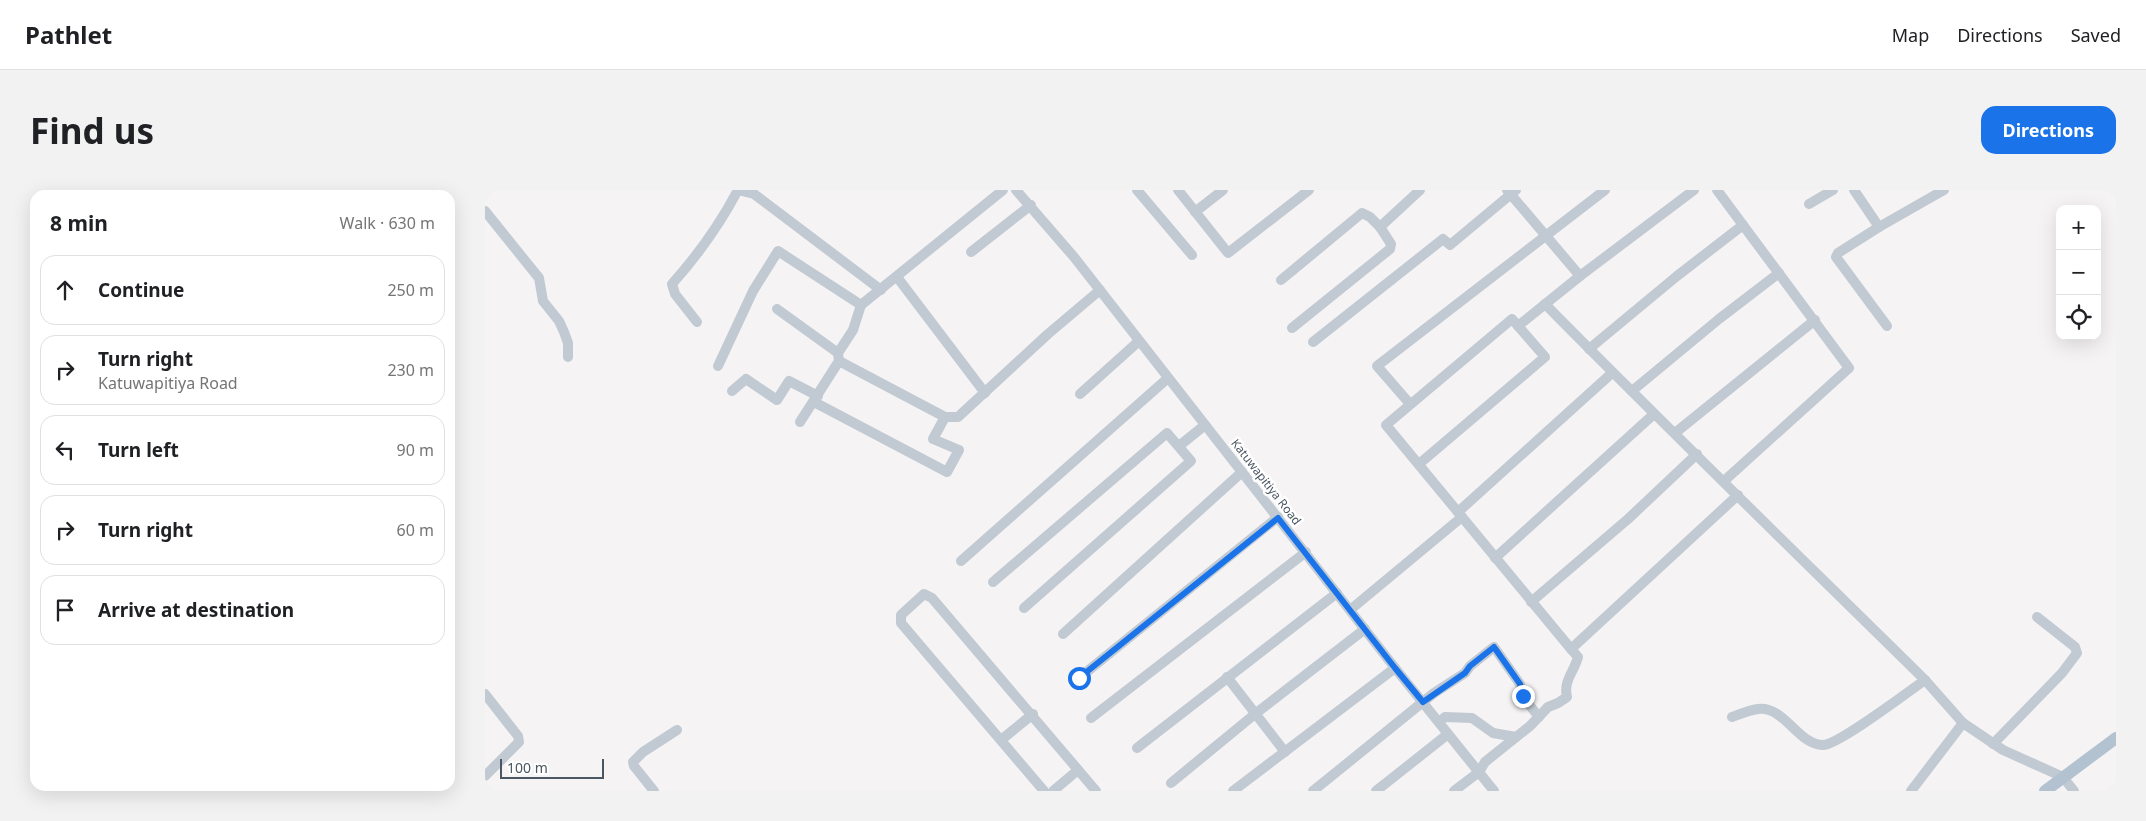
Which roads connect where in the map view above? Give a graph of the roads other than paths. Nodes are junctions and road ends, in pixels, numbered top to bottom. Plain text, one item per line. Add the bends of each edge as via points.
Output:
1 (738, 190) edge
2 (1003, 190) edge
3 (1016, 190) edge
4 (1137, 190) edge
5 (1178, 190) edge
6 (1223, 190) edge
7 (1309, 190) edge
8 (1421, 190) edge
9 (1605, 190) edge
10 (1694, 190) edge
11 (1717, 190) edge
12 (1833, 190) edge
13 (1854, 190) edge
14 (1944, 190) edge
15 (1511, 191) edge
16 (1297, 194) edge
17 (1408, 194) edge
18 (1809, 204) dead end
19 (1031, 205) junction
20 (485, 211) edge
21 (1195, 212) junction
22 (1743, 225) junction
23 (1380, 227) junction
24 (1879, 227) junction
25 (1546, 236) junction
26 (971, 252) dead end
27 (1193, 255) dead end
28 (1779, 273) junction
29 (1580, 276) junction
30 (897, 277) junction
31 (1281, 280) dead end
32 (881, 290) junction
33 (1100, 290) junction
34 (1545, 304) junction
35 (861, 305) junction
36 (777, 309) dead end
37 (1815, 320) junction
38 (697, 322) dead end
39 (1518, 326) junction
40 (1887, 326) dead end
41 (1292, 328) dead end
42 (1139, 341) junction
43 (1313, 342) dead end
44 (1589, 349) junction
45 (567, 357) dead end
46 (838, 357) junction
47 (718, 366) dead end
48 (1612, 372) junction
49 (1168, 378) junction
50 (732, 391) dead end
51 (1632, 392) junction
52 (985, 393) junction
53 (1080, 394) dead end
54 (816, 399) junction
55 (1410, 404) junction
56 (1654, 414) junction
57 (945, 418) junction
58 (800, 422) dead end
59 (1205, 425) junction
60 (1675, 433) junction
61 (1179, 446) junction
62 (1697, 454) junction
63 (1419, 464) junction
64 (1242, 472) junction
65 (1724, 481) junction
66 (1738, 495) junction
67 (1460, 515) junction
68 (1278, 518) junction
69 (1306, 552) junction
70 (1495, 558) junction
71 (961, 561) dead end
72 (993, 582) dead end
73 (1337, 593) junction
74 (1531, 602) junction
75 (1024, 608) dead end
76 (1350, 610) junction
77 (2037, 618) dead end
78 (1365, 629) junction
79 (1063, 634) dead end
80 (1571, 649) junction
81 (1395, 668) junction
82 (1227, 677) junction
83 (1079, 678) dead end
84 (1925, 680) junction
85 (485, 694) edge
86 (1423, 702) junction
87 (1033, 714) junction
88 (1255, 714) junction
89 (1539, 717) junction
90 (1732, 717) dead end
91 (1091, 718) dead end
92 (1439, 722) junction
93 (1963, 723) junction
94 (677, 730) dead end
95 (1448, 734) junction
96 (1515, 737) junction
97 (2116, 738) edge
98 (1001, 740) junction
99 (1993, 744) junction
100 (1137, 748) dead end
101 (1285, 752) junction
102 (1078, 770) junction
103 (1479, 772) junction
104 (485, 776) edge
105 (2063, 777) junction
106 (1171, 783) dead end
107 (654, 791) edge
108 (1043, 791) edge
109 (1053, 791) edge
110 (1096, 791) edge
111 (1233, 791) edge
112 (1313, 791) edge
113 (1376, 791) edge
114 (1454, 791) edge
115 (1494, 791) edge
116 (1911, 791) edge
117 (2045, 791) edge
118 (2074, 791) edge

1 - 32 street via 754,194
1 - 38 street via 725,216 697,256 672,284 675,294
2 - 30 street
3 - 19 street, Katuwapitiya Road
4 - 27 street
5 - 21 street
6 - 21 street
7 - 16 street
8 - 17 street
9 - 25 street
10 - 29 street
11 - 22 street
12 - 18 street
13 - 24 street
14 - 24 street
15 - 25 street
15 - 43 street via 1449,245 1443,239
16 - 21 street via 1228,254
17 - 23 street
19 - 26 street
19 - 33 street, Katuwapitiya Road
20 - 45 street via 539,278 543,301 559,320 568,342
22 - 28 street
22 - 44 street
23 - 31 street via 1362,213
23 - 41 street via 1391,244 1390,248
24 - 40 street via 1838,253 1837,258
25 - 29 street
25 - 55 street via 1377,366
28 - 37 street
28 - 51 street
29 - 34 street
30 - 32 street
30 - 52 street
32 - 35 street
33 - 42 street, Katuwapitiya Road
33 - 52 street
34 - 39 street
34 - 44 street
35 - 46 street via 853,330
35 - 47 street via 778,251 753,292
36 - 46 street
37 - 60 street
37 - 65 street via 1849,368
39 - 55 street via 1512,319
39 - 63 street via 1545,357
42 - 49 street, Katuwapitiya Road
42 - 53 street
44 - 48 street
46 - 54 street
46 - 57 street
48 - 51 street
48 - 67 street
49 - 59 street, Katuwapitiya Road
49 - 71 street
50 - 54 street via 746,379 777,400 789,381
51 - 56 street
52 - 57 street via 958,418
54 - 57 street via 947,472 959,450 933,439
54 - 58 street
55 - 63 street via 1386,425
56 - 60 street
56 - 70 street
59 - 61 street
59 - 64 street, Katuwapitiya Road
60 - 62 street
61 - 72 street via 1167,433
61 - 75 street via 1191,461
62 - 65 street
62 - 74 street
63 - 67 street
64 - 68 street, Katuwapitiya Road
64 - 79 street
65 - 66 street
66 - 80 street
66 - 84 street
67 - 70 street
67 - 76 street
68 - 69 street, Katuwapitiya Road
68 - 83 street
69 - 73 street, Katuwapitiya Road
69 - 91 street
70 - 74 street
73 - 76 street, Katuwapitiya Road
73 - 82 street
74 - 80 street
76 - 78 street, Katuwapitiya Road
77 - 99 street via 2075,647 2077,652
78 - 81 street, Katuwapitiya Road
78 - 88 street
80 - 89 street via 1578,658 1568,678 1567,697 1547,706
81 - 86 street, Katuwapitiya Road
81 - 101 street
82 - 88 street
82 - 100 street
84 - 90 street via 1851,732 1825,745 1814,744 1771,710 1758,709
84 - 93 street
85 - 104 street via 518,736 519,742
86 - 89 street via 1465,673 1494,647
86 - 92 street, Katuwapitiya Road
86 - 112 street
87 - 98 street
87 - 98 street via 932,598 927,594 921,596 901,615 901,623
87 - 102 street
88 - 101 street
88 - 106 street
89 - 96 street
92 - 95 street, Katuwapitiya Road
92 - 96 street via 1445,717 1472,718 1487,730
93 - 99 street
93 - 116 street
94 - 107 street via 633,762
95 - 103 street, Katuwapitiya Road
95 - 113 street
96 - 103 street via 1485,762
97 - 105 main road
98 - 108 street
99 - 105 street
101 - 111 street
102 - 109 street
102 - 110 street
103 - 114 street
103 - 115 street, Katuwapitiya Road
105 - 117 main road
105 - 118 street

